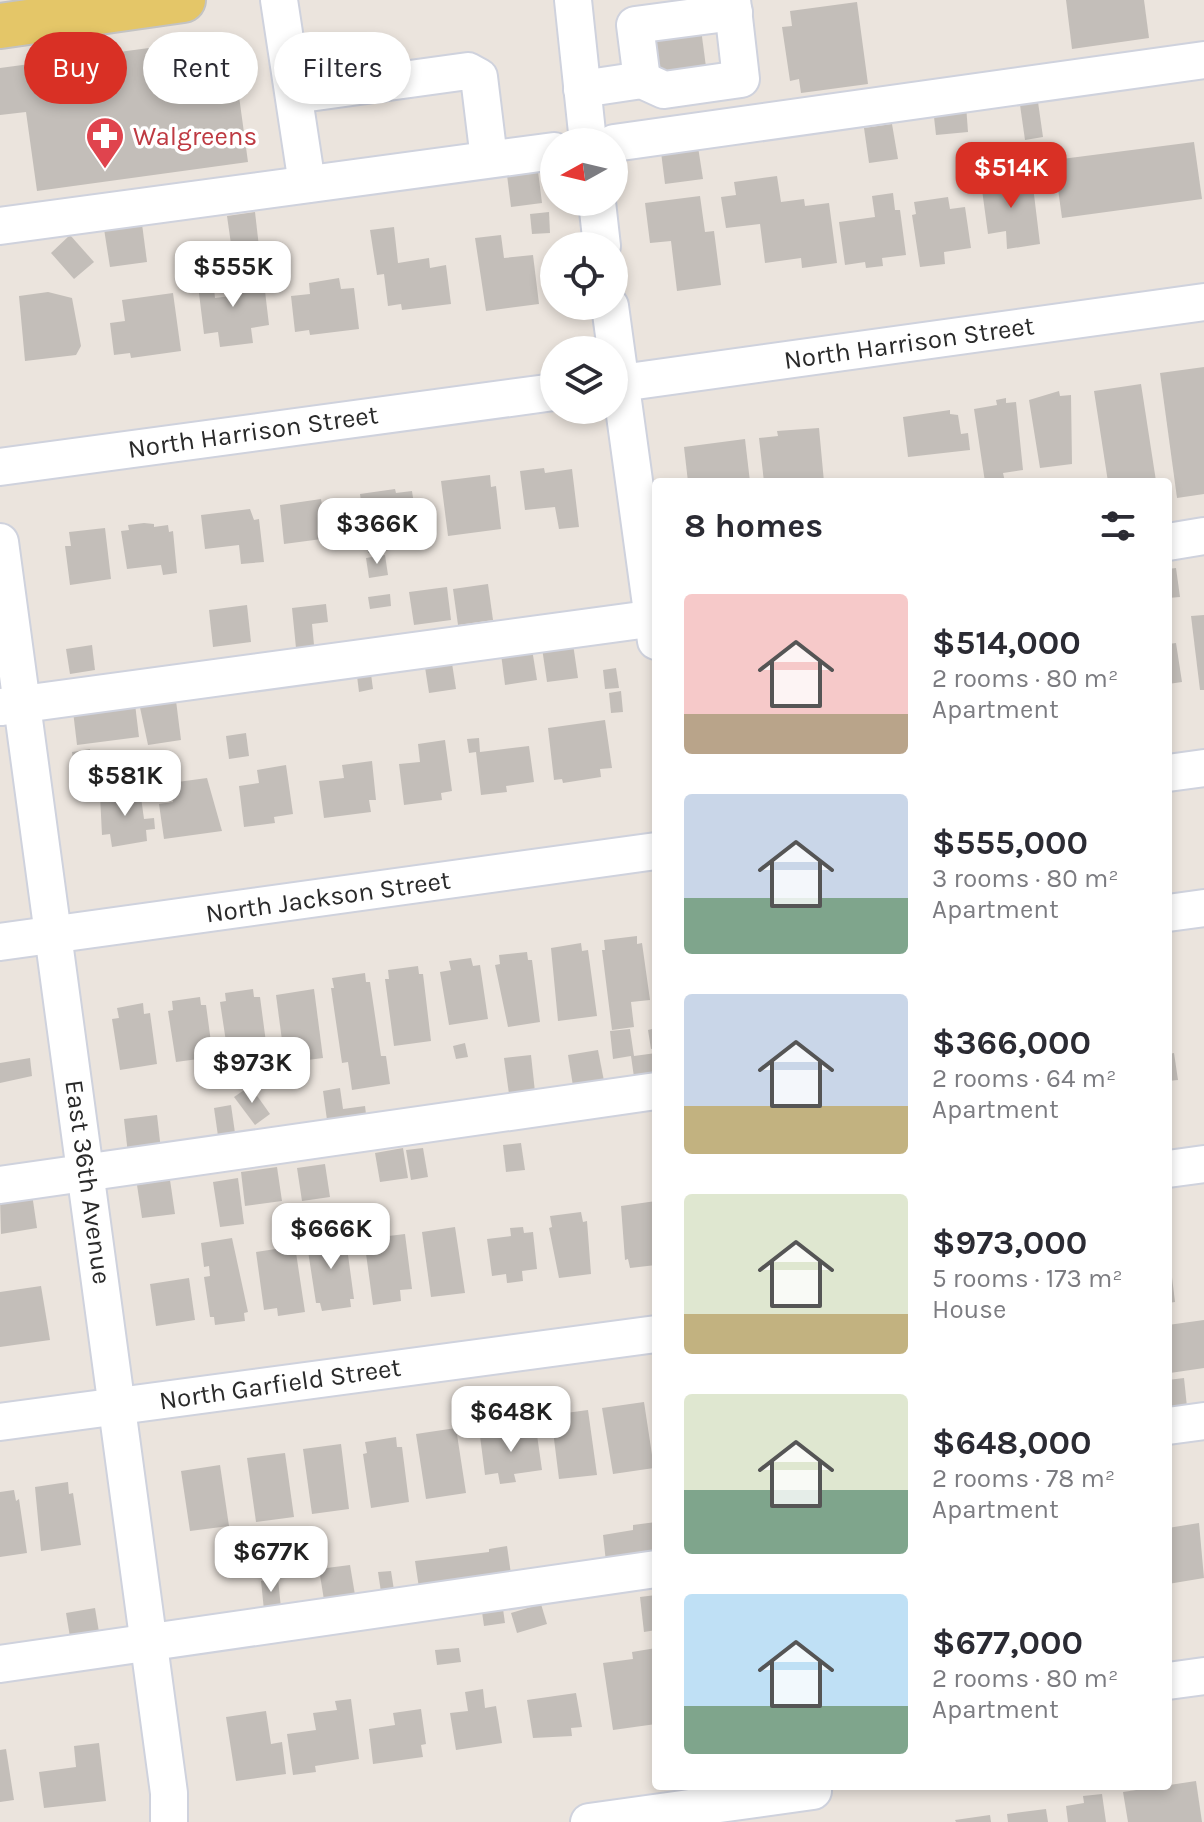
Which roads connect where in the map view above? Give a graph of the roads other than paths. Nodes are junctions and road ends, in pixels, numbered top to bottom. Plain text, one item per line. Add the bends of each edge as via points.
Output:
1 (183, 0) edge
2 (279, 0) edge
3 (573, 0) edge
4 (733, 6) edge
5 (0, 26) edge
6 (284, 32) edge
7 (1204, 60) edge
8 (411, 79) edge
9 (642, 80) junction
10 (582, 89) junction
11 (295, 104) edge
12 (586, 128) edge
13 (628, 141) edge
14 (540, 153) edge
15 (489, 159) junction
16 (307, 184) junction
17 (0, 226) edge
18 (1204, 302) edge
19 (628, 382) edge
20 (540, 394) edge
21 (622, 424) edge
22 (0, 467) edge
23 (1204, 536) edge
24 (1172, 541) edge
25 (0, 542) edge
26 (652, 608) edge
27 (652, 627) edge
28 (12, 705) edge
29 (1204, 768) edge
30 (1172, 772) edge
31 (652, 852) edge
32 (1204, 908) edge
33 (1172, 912) edge
34 (54, 934) junction
35 (0, 942) edge
36 (652, 1092) edge
37 (1204, 1164) edge
38 (1172, 1168) edge
39 (87, 1173) junction
40 (0, 1185) edge
41 (652, 1335) edge
42 (120, 1406) junction
43 (1204, 1421) edge
44 (0, 1422) edge
45 (1172, 1425) edge
46 (652, 1570) edge
47 (150, 1643) junction
48 (0, 1664) edge
49 (1204, 1676) edge
50 (1172, 1680) edge
51 (814, 1800) edge
52 (169, 1822) edge
53 (589, 1822) edge

1 - 5 main road
2 - 6 street
3 - 10 street
4 - 9 street via 635,25
4 - 9 street via 741,79 664,90
7 - 13 street
8 - 15 street via 468,71 479,77
9 - 10 street
10 - 12 street
11 - 16 street
14 - 15 street
15 - 16 street
16 - 17 street
18 - 19 street, North Harrison Street
20 - 22 street, North Harrison Street
21 - 26 street
23 - 24 street
25 - 28 street, East 36th Avenue
27 - 28 street
28 - 34 street, East 36th Avenue
29 - 30 street
31 - 34 street, North Jackson Street
32 - 33 street
34 - 35 street, North Jackson Street
34 - 39 street, East 36th Avenue
36 - 39 street
37 - 38 street
39 - 40 street
39 - 42 street, East 36th Avenue
41 - 42 street, North Garfield Street
42 - 44 street, North Garfield Street
42 - 47 street, East 36th Avenue
43 - 45 street
46 - 47 street
47 - 48 street
47 - 52 street, East 36th Avenue
49 - 50 street
51 - 53 street

